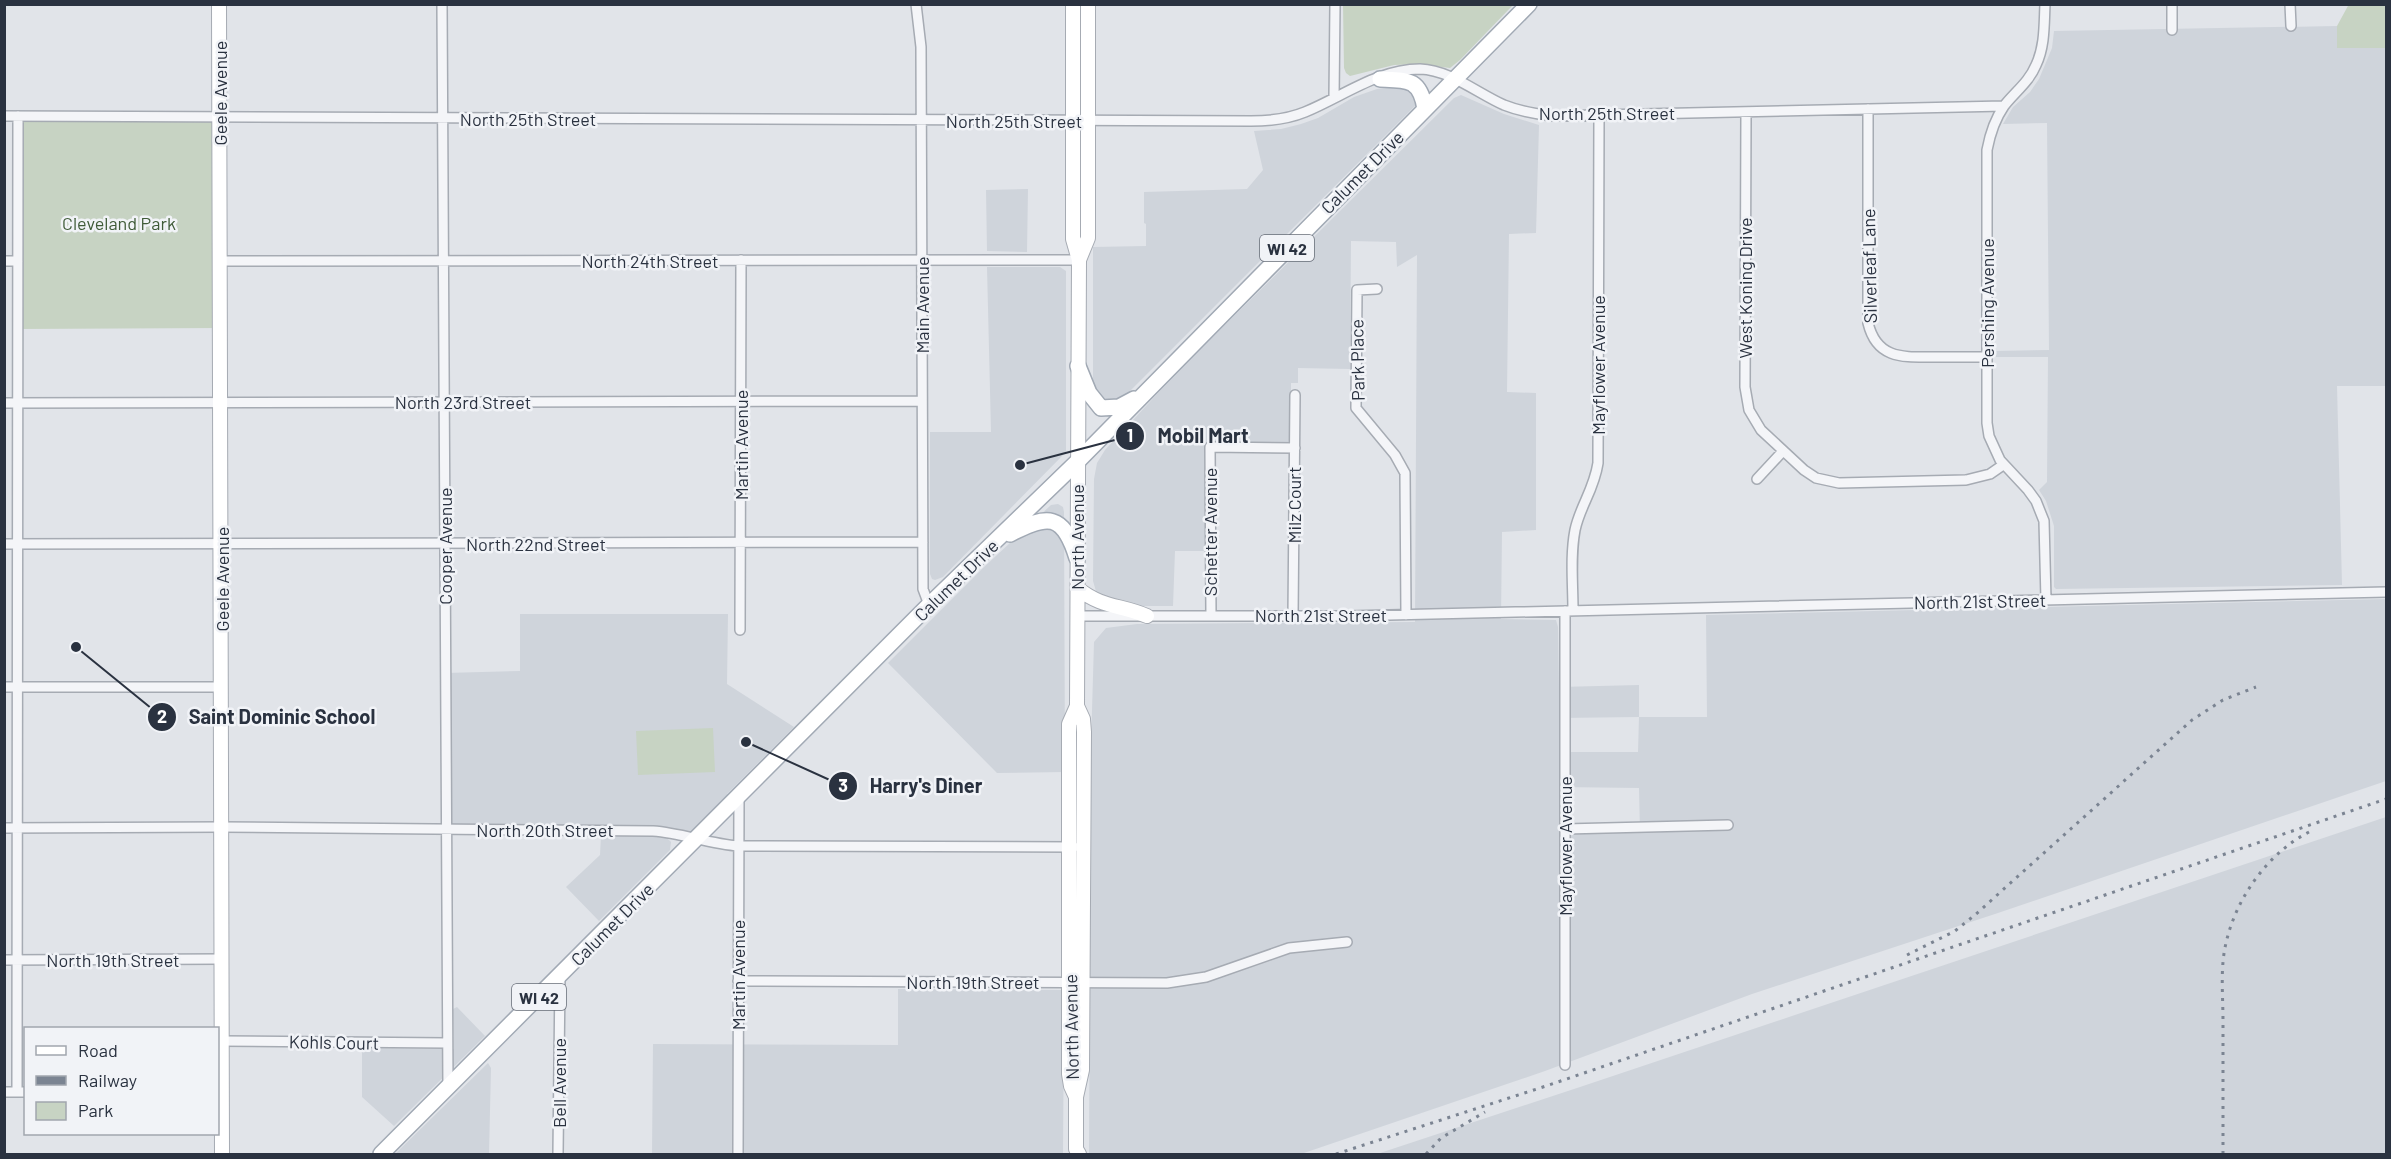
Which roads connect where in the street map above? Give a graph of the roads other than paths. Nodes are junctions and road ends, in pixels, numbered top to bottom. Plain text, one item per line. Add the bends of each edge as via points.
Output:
1 (219, 4) edge
2 (442, 4) edge
3 (916, 4) edge
4 (1073, 4) edge
5 (1088, 4) edge
6 (1335, 4) edge
7 (1529, 4) edge
8 (2045, 4) edge
9 (2172, 4) edge
10 (2290, 4) edge
11 (2291, 26) dead end
12 (2172, 30) dead end
13 (1380, 79) junction
14 (1454, 80) junction
15 (1334, 98) junction
16 (2004, 106) junction
17 (1425, 109) junction
18 (1868, 109) junction
19 (1746, 112) junction
20 (4, 116) edge
21 (18, 116) junction
22 (1599, 116) junction
23 (220, 118) junction
24 (442, 119) junction
25 (1073, 120) junction
26 (1088, 120) junction
27 (920, 121) junction
28 (741, 260) junction
29 (1079, 260) junction
30 (4, 261) edge
31 (18, 261) junction
32 (221, 261) junction
33 (443, 261) junction
34 (922, 261) junction
35 (1377, 290) dead end
36 (1987, 357) junction
37 (1078, 366) junction
38 (1149, 389) junction
39 (1295, 395) dead end
40 (922, 401) junction
41 (741, 402) junction
42 (4, 403) edge
43 (18, 403) junction
44 (221, 403) junction
45 (444, 403) junction
46 (1295, 448) junction
47 (1783, 451) junction
48 (1077, 462) junction
49 (2003, 465) junction
50 (1756, 479) dead end
51 (996, 540) junction
52 (923, 542) junction
53 (740, 543) junction
54 (4, 544) edge
55 (18, 544) junction
56 (222, 544) junction
57 (445, 544) junction
58 (1077, 558) junction
59 (1077, 588) junction
60 (2386, 592) edge
61 (2046, 600) junction
62 (929, 605) junction
63 (1569, 611) junction
64 (1406, 615) junction
65 (1077, 616) junction
66 (1147, 616) junction
67 (1211, 616) junction
68 (1293, 616) junction
69 (740, 630) dead end
70 (4, 687) edge
71 (18, 687) junction
72 (222, 687) junction
73 (739, 796) junction
74 (1728, 825) dead end
75 (222, 827) junction
76 (4, 828) edge
77 (18, 828) junction
78 (446, 829) junction
79 (1565, 829) junction
80 (697, 839) junction
81 (739, 846) junction
82 (1076, 847) junction
83 (1347, 942) dead end
84 (222, 959) junction
85 (4, 960) edge
86 (17, 960) junction
87 (560, 976) junction
88 (738, 981) junction
89 (1076, 982) junction
90 (222, 1041) junction
91 (447, 1043) junction
92 (1565, 1065) dead end
93 (448, 1088) junction
94 (4, 1092) edge
95 (21, 1092) edge
96 (220, 1092) edge
97 (1076, 1153) edge
98 (222, 1155) edge
99 (381, 1155) edge
100 (558, 1155) edge
101 (738, 1155) edge

1 - 23 main road, Geele Avenue
2 - 24 street, Cooper Avenue
3 - 27 street, Main Avenue via 921,47
4 - 25 main road, North Avenue
5 - 26 main road, North Avenue
6 - 15 street
7 - 14 main road, Calumet Drive / WI 42
8 - 16 street, Pershing Avenue via 2043,40 2036,66
9 - 12 street
10 - 11 street
13 - 14 street, North 25th Street via 1396,72 1421,69
13 - 15 street, North 25th Street
13 - 17 main road via 1416,84
14 - 17 main road, Calumet Drive / WI 42
14 - 22 street, North 25th Street via 1519,110 1552,116
15 - 26 street, North 25th Street via 1303,113 1269,121
16 - 18 street, North 25th Street
16 - 36 street, Pershing Avenue via 1994,123 1987,150
17 - 38 main road, Calumet Drive / WI 42
18 - 19 street, North 25th Street
18 - 36 street, Silverleaf Lane via 1870,331 1879,346 1894,355
19 - 22 street, North 25th Street
19 - 47 street, West Koning Drive via 1746,399 1754,421
20 - 21 street, North 25th Street
21 - 23 street, North 25th Street
21 - 31 street
22 - 63 street, Mayflower Avenue via 1598,463 1592,490 1575,529
23 - 24 street, North 25th Street
23 - 32 main road, Geele Avenue
24 - 27 street, North 25th Street
24 - 33 street, Cooper Avenue
25 - 26 street, North 25th Street
25 - 27 street, North 25th Street
25 - 29 main road, North Avenue via 1073,239
26 - 29 main road, North Avenue via 1088,238
27 - 34 street, Main Avenue
28 - 33 street, North 24th Street
28 - 34 street, North 24th Street
28 - 41 street, Martin Avenue
29 - 34 street, North 24th Street
29 - 37 main road, North Avenue
30 - 31 street
31 - 43 street
32 - 33 street, North 24th Street
32 - 44 main road, Geele Avenue
33 - 45 street, Cooper Avenue
34 - 40 street, Main Avenue
35 - 64 street, Park Place via 1357,290 1356,408 1405,472
36 - 49 street, Pershing Avenue via 1987,423 1993,448
37 - 38 main road via 1089,393 1101,408 1125,404
37 - 48 main road, North Avenue
38 - 48 main road, Calumet Drive / WI 42
39 - 46 street, Milz Court
40 - 41 street, North 23rd Street
40 - 52 street, Main Avenue
41 - 45 street, North 23rd Street
41 - 53 street, Martin Avenue
42 - 43 street, North 23rd Street
43 - 44 street, North 23rd Street
43 - 55 street
44 - 45 street, North 23rd Street
44 - 56 main road, Geele Avenue
45 - 57 street, Cooper Avenue
46 - 67 street, Schetter Avenue via 1210,447
46 - 68 street, Milz Court
47 - 49 street, West Koning Drive via 1816,478 1839,483 1966,480 1990,474
47 - 50 street
48 - 51 main road, Calumet Drive / WI 42
48 - 58 main road, North Avenue
49 - 61 street, Pershing Avenue via 2028,490 2044,521
51 - 58 main road via 1047,520 1065,530
51 - 62 main road, Calumet Drive / WI 42
52 - 53 street, North 22nd Street
52 - 62 street, Main Avenue via 923,589
53 - 57 street, North 22nd Street
53 - 69 street, Martin Avenue
54 - 55 street, North 22nd Street
55 - 56 street, North 22nd Street
55 - 71 street
56 - 57 street, North 22nd Street
56 - 72 main road, Geele Avenue
57 - 78 street, Cooper Avenue
58 - 59 main road, North Avenue
59 - 65 main road, North Avenue
59 - 66 main road via 1102,604
60 - 61 street, North 21st Street
61 - 63 street, North 21st Street
62 - 73 main road, Calumet Drive / WI 42
63 - 64 street, North 21st Street
63 - 79 street, Mayflower Avenue
64 - 68 street, North 21st Street
65 - 66 street, North 21st Street
65 - 82 main road, North Avenue via 1077,706 1084,728
66 - 67 street, North 21st Street
67 - 68 street, North 21st Street
70 - 71 street
71 - 72 street
71 - 77 street
72 - 75 main road, Geele Avenue
73 - 80 main road, Calumet Drive / WI 42
73 - 81 street, Martin Avenue
74 - 79 street
75 - 77 street, North 20th Street
75 - 78 street, North 20th Street
75 - 84 main road, Geele Avenue
76 - 77 street, North 20th Street
77 - 86 street
78 - 80 street, North 20th Street via 653,831
78 - 91 street, Cooper Avenue
79 - 92 street, Mayflower Avenue
80 - 81 street, North 20th Street
80 - 87 main road, Calumet Drive / WI 42
81 - 82 street, North 20th Street
81 - 88 street, Martin Avenue
82 - 89 main road, North Avenue
83 - 89 street, North 19th Street via 1289,948 1184,981
84 - 86 street, North 19th Street
84 - 90 main road, Geele Avenue
85 - 86 street, North 19th Street
86 - 95 street
87 - 93 main road, Calumet Drive / WI 42
87 - 100 street, Bell Avenue
88 - 89 street, North 19th Street
88 - 101 street, Martin Avenue
89 - 97 main road, North Avenue via 1082,1070 1076,1097
90 - 91 street, Kohls Court
90 - 96 main road, Geele Avenue
91 - 93 street, Cooper Avenue
93 - 99 main road, Calumet Drive / WI 42
94 - 95 street
96 - 98 main road, Geele Avenue

